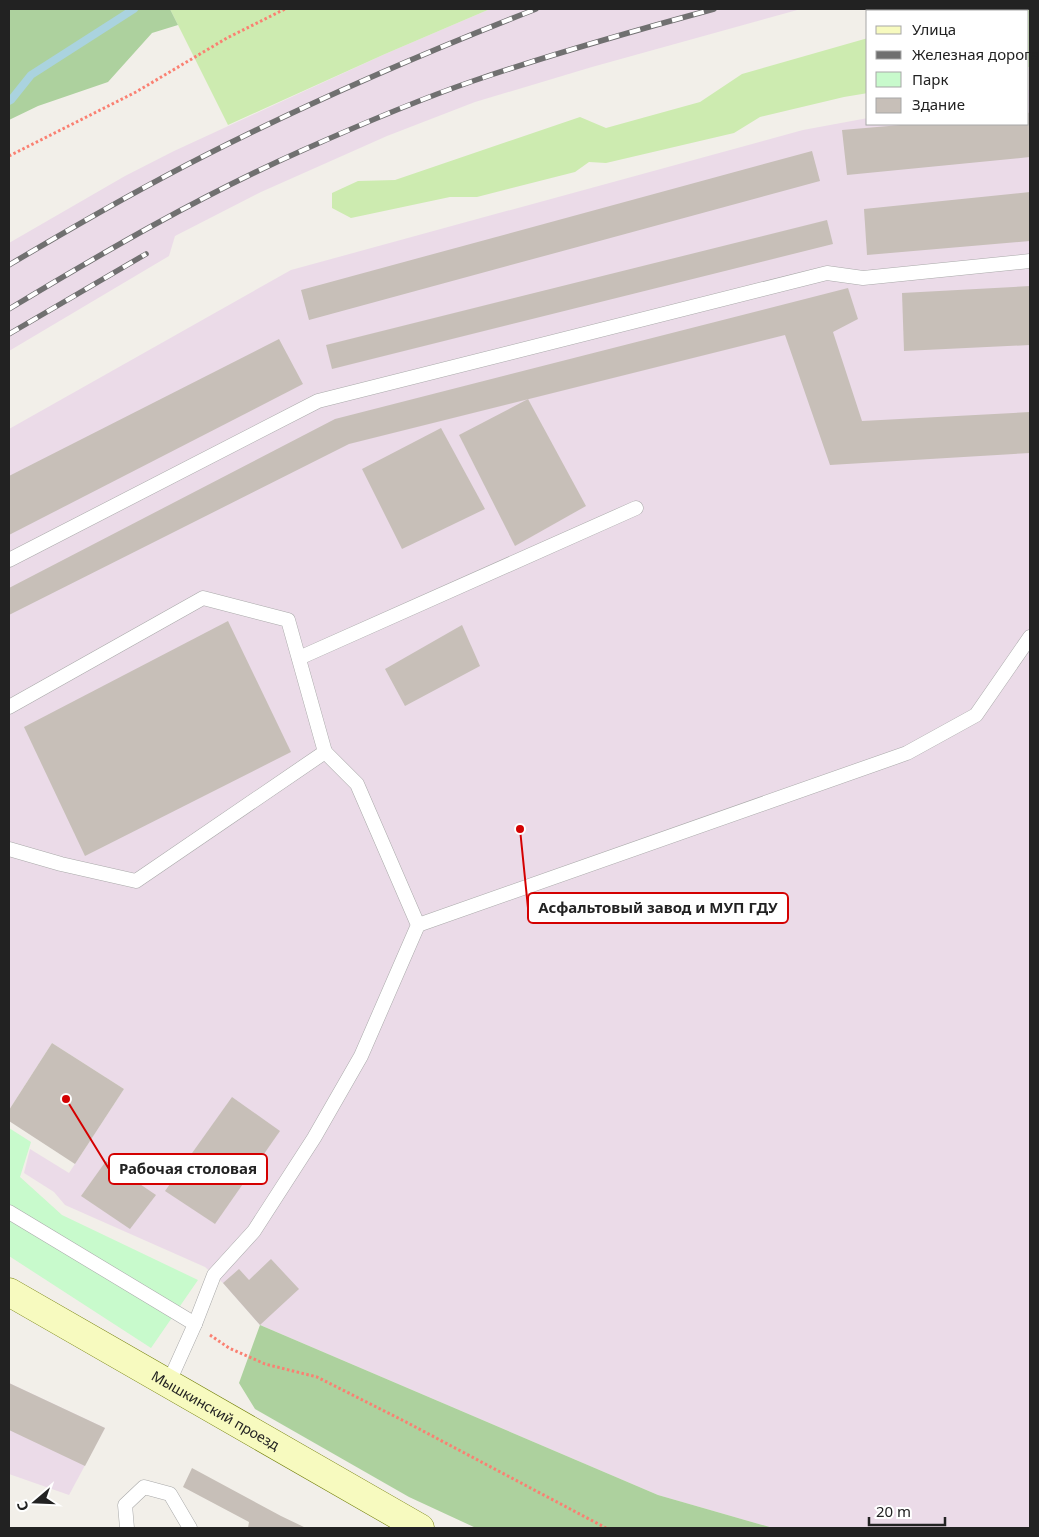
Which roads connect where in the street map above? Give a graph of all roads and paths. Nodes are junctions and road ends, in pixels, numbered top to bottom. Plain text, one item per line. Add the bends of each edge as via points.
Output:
1 (285, 9) edge
2 (9, 156) edge
3 (1030, 261) edge
4 (636, 508) dead end
5 (9, 560) edge
6 (1030, 637) edge
7 (299, 658) junction
8 (9, 707) edge
9 (325, 752) junction
10 (9, 849) edge
11 (418, 925) junction
12 (9, 1212) edge
13 (9, 1292) edge
14 (195, 1324) junction
15 (168, 1384) junction
16 (127, 1528) edge
17 (190, 1528) edge
18 (420, 1528) edge
19 (606, 1528) edge

1 - 2 path via 227,38 136,92
3 - 5 lane via 863,278 827,273 318,401
4 - 7 lane
6 - 11 lane via 976,715 908,753
7 - 8 lane via 288,620 203,598
7 - 9 lane
9 - 10 lane via 136,881
9 - 11 lane via 358,784
11 - 14 lane via 361,1056 314,1138 254,1231 214,1275
12 - 14 lane
13 - 15 main road, Мышкинский проезд
14 - 15 lane
14 - 19 path via 229,1348 265,1364 317,1377
15 - 18 main road, Мышкинский проезд
16 - 17 lane via 125,1506 144,1487 170,1494

